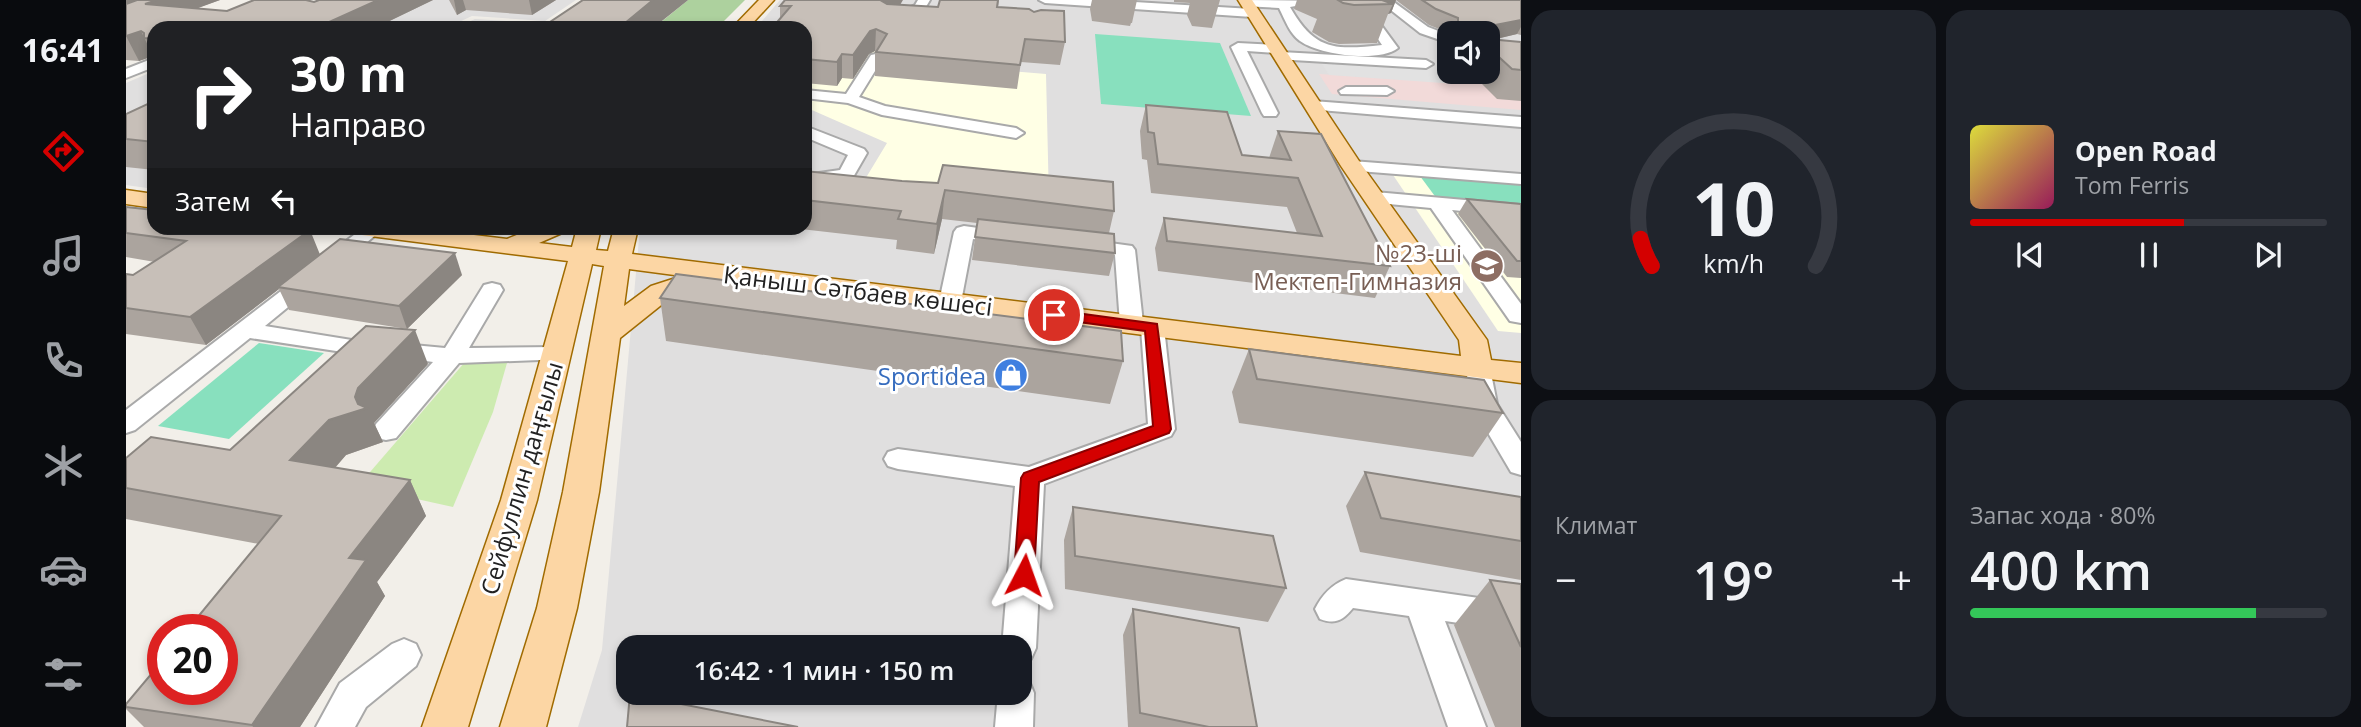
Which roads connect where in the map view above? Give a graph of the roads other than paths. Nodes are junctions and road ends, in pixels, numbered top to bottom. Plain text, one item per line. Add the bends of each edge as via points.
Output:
1 (767, 0) edge
2 (924, 0) edge
3 (1044, 0) edge
4 (1384, 0) edge
5 (1248, 5) edge
6 (1283, 5) junction
7 (1035, 15) edge
8 (747, 21) edge
9 (887, 21) edge
10 (1437, 35) edge
11 (1279, 52) junction
12 (147, 54) edge
13 (876, 58) edge
14 (126, 62) edge
15 (147, 65) edge
16 (1431, 70) dead end
17 (126, 74) edge
18 (1387, 91) dead end
19 (1318, 94) junction
20 (812, 95) edge
21 (850, 99) junction
22 (1270, 113) dead end
23 (1521, 122) edge
24 (1016, 133) dead end
25 (812, 134) edge
26 (1352, 166) junction
27 (812, 179) edge
28 (1521, 179) edge
29 (1375, 198) junction
30 (1437, 203) junction
31 (1521, 211) edge
32 (360, 235) edge
33 (423, 235) edge
34 (537, 235) edge
35 (587, 235) edge
36 (624, 235) edge
37 (1031, 239) edge
38 (1058, 243) edge
39 (510, 246) junction
40 (581, 255) junction
41 (618, 260) junction
42 (738, 275) junction
43 (492, 290) dead end
44 (950, 302) junction
45 (1521, 316) edge
46 (1142, 326) junction
47 (245, 330) junction
48 (606, 335) junction
49 (356, 347) junction
50 (556, 354) junction
51 (452, 356) junction
52 (1478, 368) junction
53 (328, 369) edge
54 (1521, 373) edge
55 (126, 424) edge
56 (386, 431) dead end
57 (898, 459) dead end
58 (1521, 465) edge
59 (1030, 478) junction
60 (1421, 603) junction
61 (1332, 609) dead end
62 (1521, 618) edge
63 (1020, 635) edge
64 (404, 655) dead end
65 (1015, 705) edge
66 (525, 722) edge
67 (335, 727) edge
68 (445, 727) edge
69 (1014, 727) edge
70 (1467, 727) edge

1 - 8 main road
2 - 9 street via 920,7
3 - 5 street
3 - 7 street
4 - 10 street
5 - 6 street
5 - 11 main road
6 - 6 street via 1328,3 1369,17 1391,48 1333,50 1303,38
11 - 16 street via 1329,59 1335,66
11 - 19 main road
11 - 22 street via 1235,43
12 - 14 street
13 - 21 street
15 - 17 street
18 - 19 street
19 - 23 street
19 - 26 main road
20 - 21 street
21 - 24 street via 882,110
25 - 27 street via 858,153 846,175
26 - 28 street
26 - 29 main road
29 - 30 street
29 - 52 main road via 1473,340
30 - 31 street
30 - 45 street
32 - 47 street
33 - 39 main road, Қаныш Сәтбаев көшесі
34 - 39 main road
35 - 40 main road, Сейфуллин даңғылы
36 - 41 main road, Сейфуллин даңғылы
37 - 44 street via 964,232
38 - 46 street via 1125,250
39 - 40 main road, Қаныш Сәтбаев көшесі
40 - 41 main road, Қаныш Сәтбаев көшесі
40 - 50 main road, Сейфуллин даңғылы
41 - 42 main road, Қаныш Сәтбаев көшесі
41 - 48 main road, Сейфуллин даңғылы
42 - 44 main road, Қаныш Сәтбаев көшесі
42 - 48 main road via 658,292
43 - 51 street
44 - 46 main road, Қаныш Сәтбаев көшесі
46 - 52 main road, Қаныш Сәтбаев көшесі
46 - 59 street via 1162,429
47 - 49 street
47 - 55 street
48 - 66 main road, Сейфуллин даңғылы via 557,608
49 - 51 street
49 - 53 street
50 - 51 street
50 - 68 main road, Сейфуллин даңғылы via 519,500
51 - 56 street
52 - 54 main road, Қаныш Сәтбаев көшесі
52 - 58 street via 1485,404
57 - 59 street
59 - 63 street
60 - 61 street via 1346,593
60 - 62 street
60 - 70 street
64 - 67 street via 353,695
65 - 69 street

